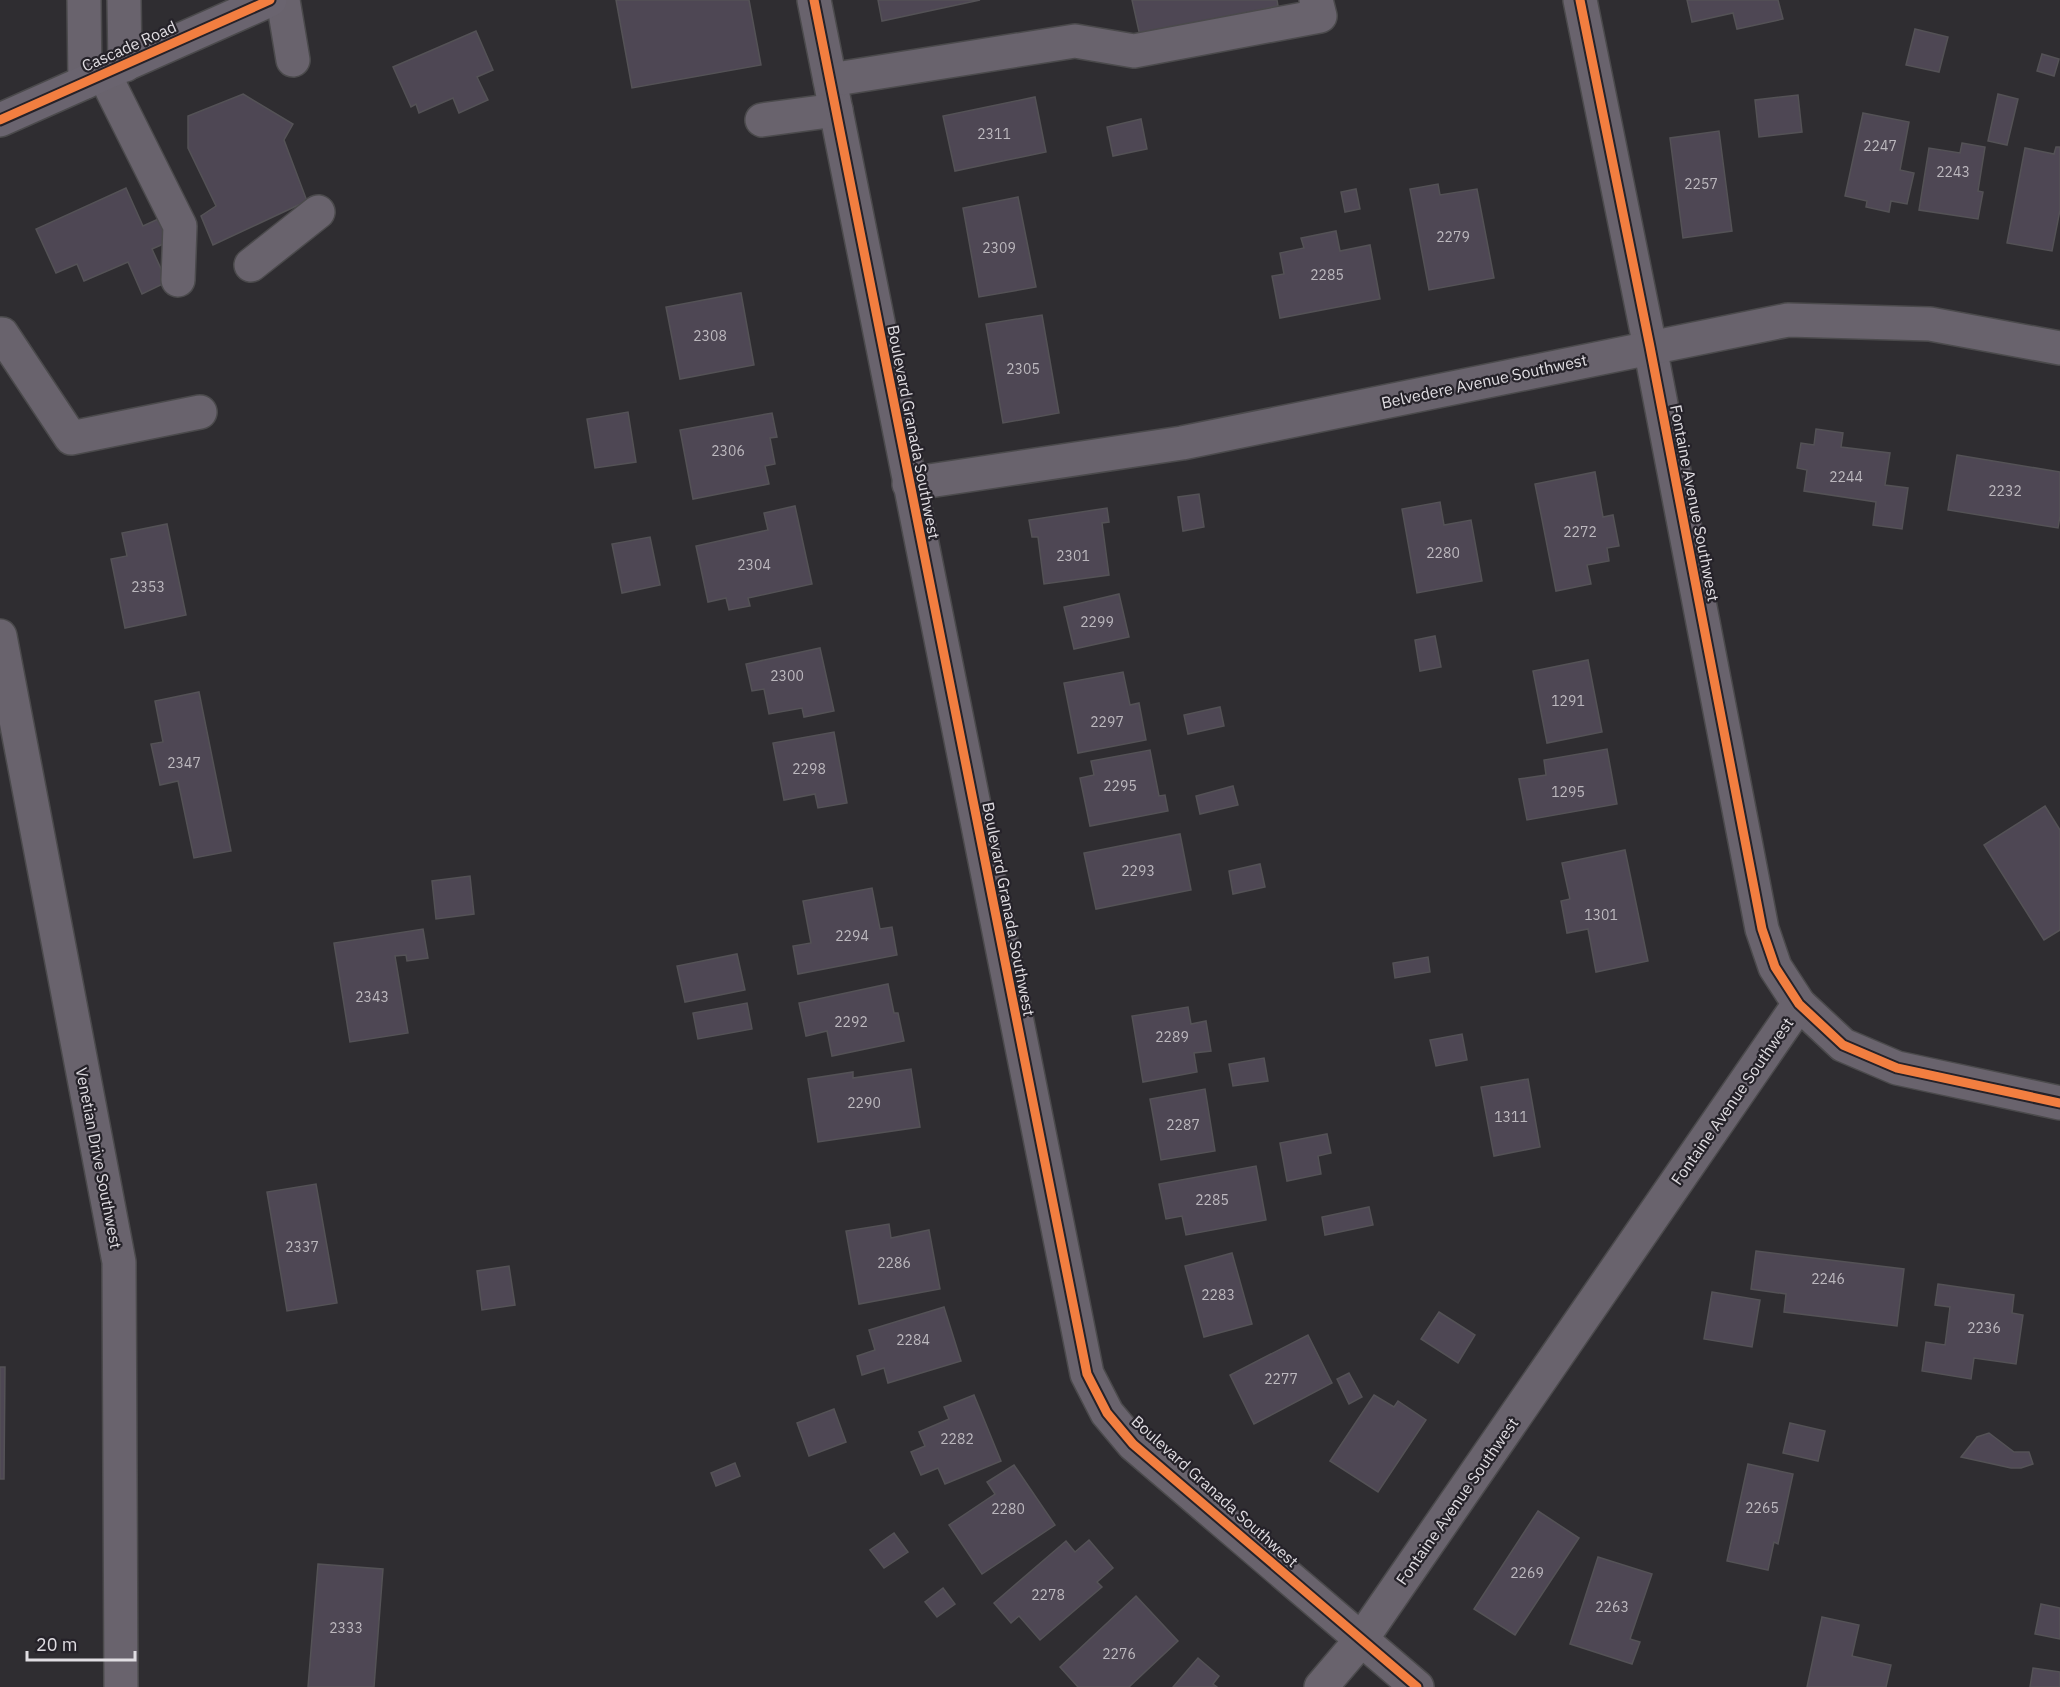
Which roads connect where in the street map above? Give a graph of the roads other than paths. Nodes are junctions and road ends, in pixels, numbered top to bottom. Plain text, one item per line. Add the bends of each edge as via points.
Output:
1 (84, 0) edge
2 (123, 0) edge
3 (283, 0) edge
4 (814, 0) edge
5 (1316, 0) edge
6 (1580, 0) edge
7 (250, 4) edge
8 (293, 60) dead end
9 (104, 73) junction
10 (833, 95) junction
11 (0, 120) edge
12 (762, 120) dead end
13 (318, 212) dead end
14 (251, 265) dead end
15 (178, 280) dead end
16 (0, 334) edge
17 (1650, 347) junction
18 (2060, 348) edge
19 (200, 412) dead end
20 (909, 484) junction
21 (0, 636) edge
22 (1799, 1004) junction
23 (2060, 1103) edge
24 (1361, 1640) junction
25 (121, 1687) edge
26 (1321, 1687) edge
27 (1417, 1687) edge

1 - 9 street
2 - 9 street
3 - 8 street
4 - 10 street, Boulevard Granada Southwest
5 - 10 street via 1320,16 1134,51 1075,41
6 - 17 street, Fontaine Avenue Southwest
7 - 9 main road, Cascade Road
9 - 11 main road, Cascade Road
9 - 15 street via 180,226
10 - 12 street
10 - 20 street, Boulevard Granada Southwest
13 - 14 street
16 - 19 street via 71,438
17 - 18 street, Belvedere Avenue Southwest via 1788,320 1930,324
17 - 20 street, Belvedere Avenue Southwest via 1182,442
17 - 22 street, Fontaine Avenue Southwest via 1762,929 1775,967
20 - 24 street, Boulevard Granada Southwest via 1087,1374 1107,1413 1133,1444
21 - 25 street, Venetian Drive Southwest via 119,1262
22 - 23 street via 1844,1045 1897,1068
22 - 24 street, Fontaine Avenue Southwest
24 - 26 street, Fontaine Avenue Southwest
24 - 27 street, Boulevard Granada Southwest

